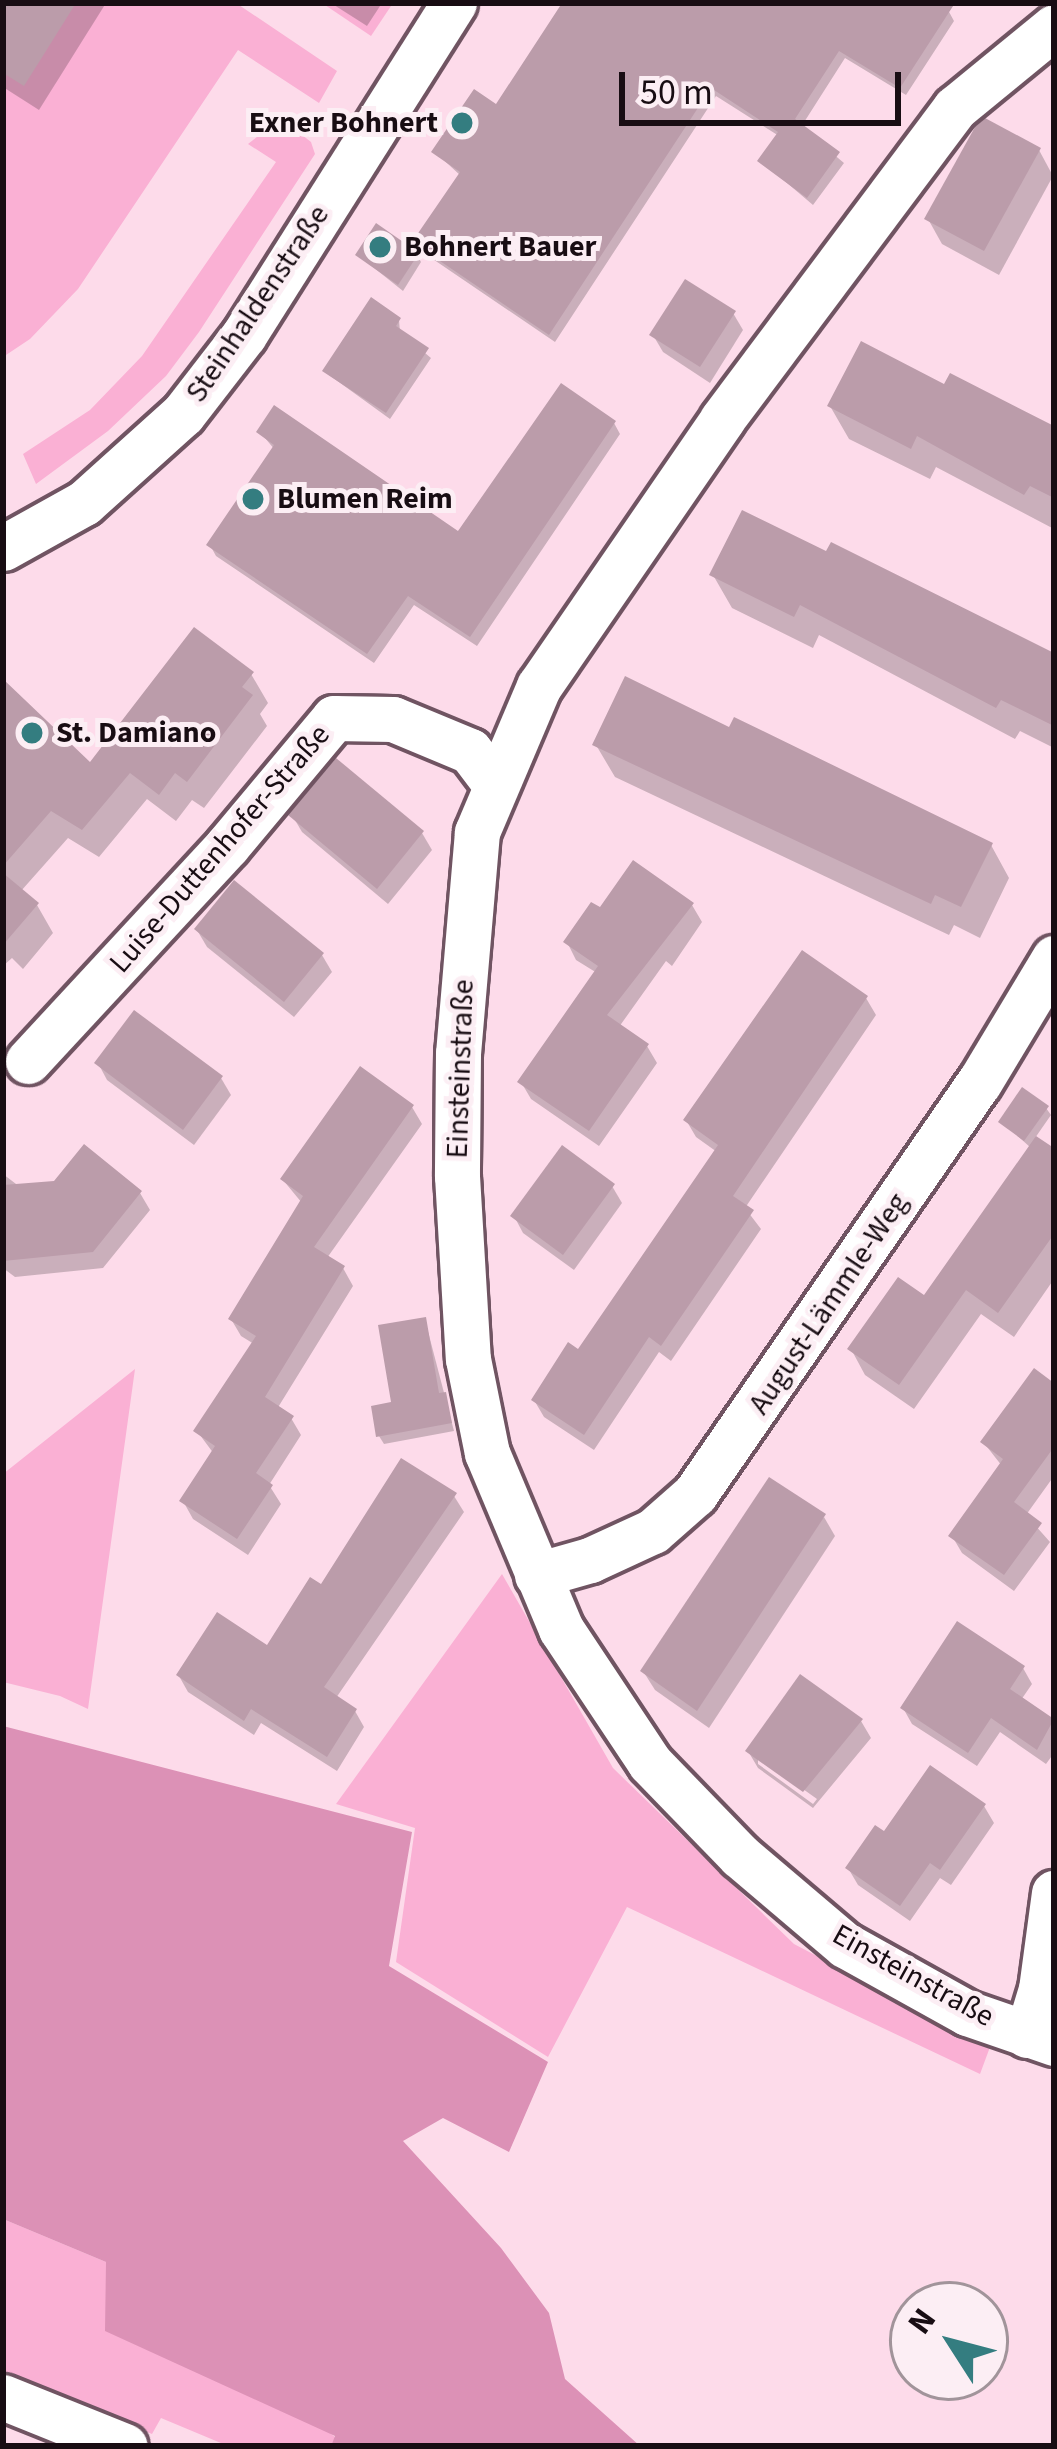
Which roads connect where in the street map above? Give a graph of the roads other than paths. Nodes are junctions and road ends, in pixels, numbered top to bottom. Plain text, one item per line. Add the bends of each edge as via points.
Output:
1 (454, 3) edge
2 (1054, 27) edge
3 (3, 548) edge
4 (496, 784) junction
5 (1054, 958) edge
6 (28, 1061) dead end
7 (537, 1575) junction
8 (1054, 1894) edge
9 (1041, 2039) edge
10 (3, 2397) edge
11 (125, 2446) edge

1 - 3 street, Steinhaldenstraße via 244,335 184,414 84,503
2 - 4 street, Einsteinstraße via 955,108 722,420 538,686
4 - 6 street, Luise-Duttenhofer-Straße via 470,751 393,719 334,718
4 - 7 street, Einsteinstraße via 477,832 458,1053 457,1176 468,1359 487,1454
5 - 7 street, August-Lämmle-Weg via 979,1083 695,1494 653,1531
7 - 9 street, Einsteinstraße via 561,1629 650,1763 740,1856 844,1946 967,2013
8 - 9 street
10 - 11 street

